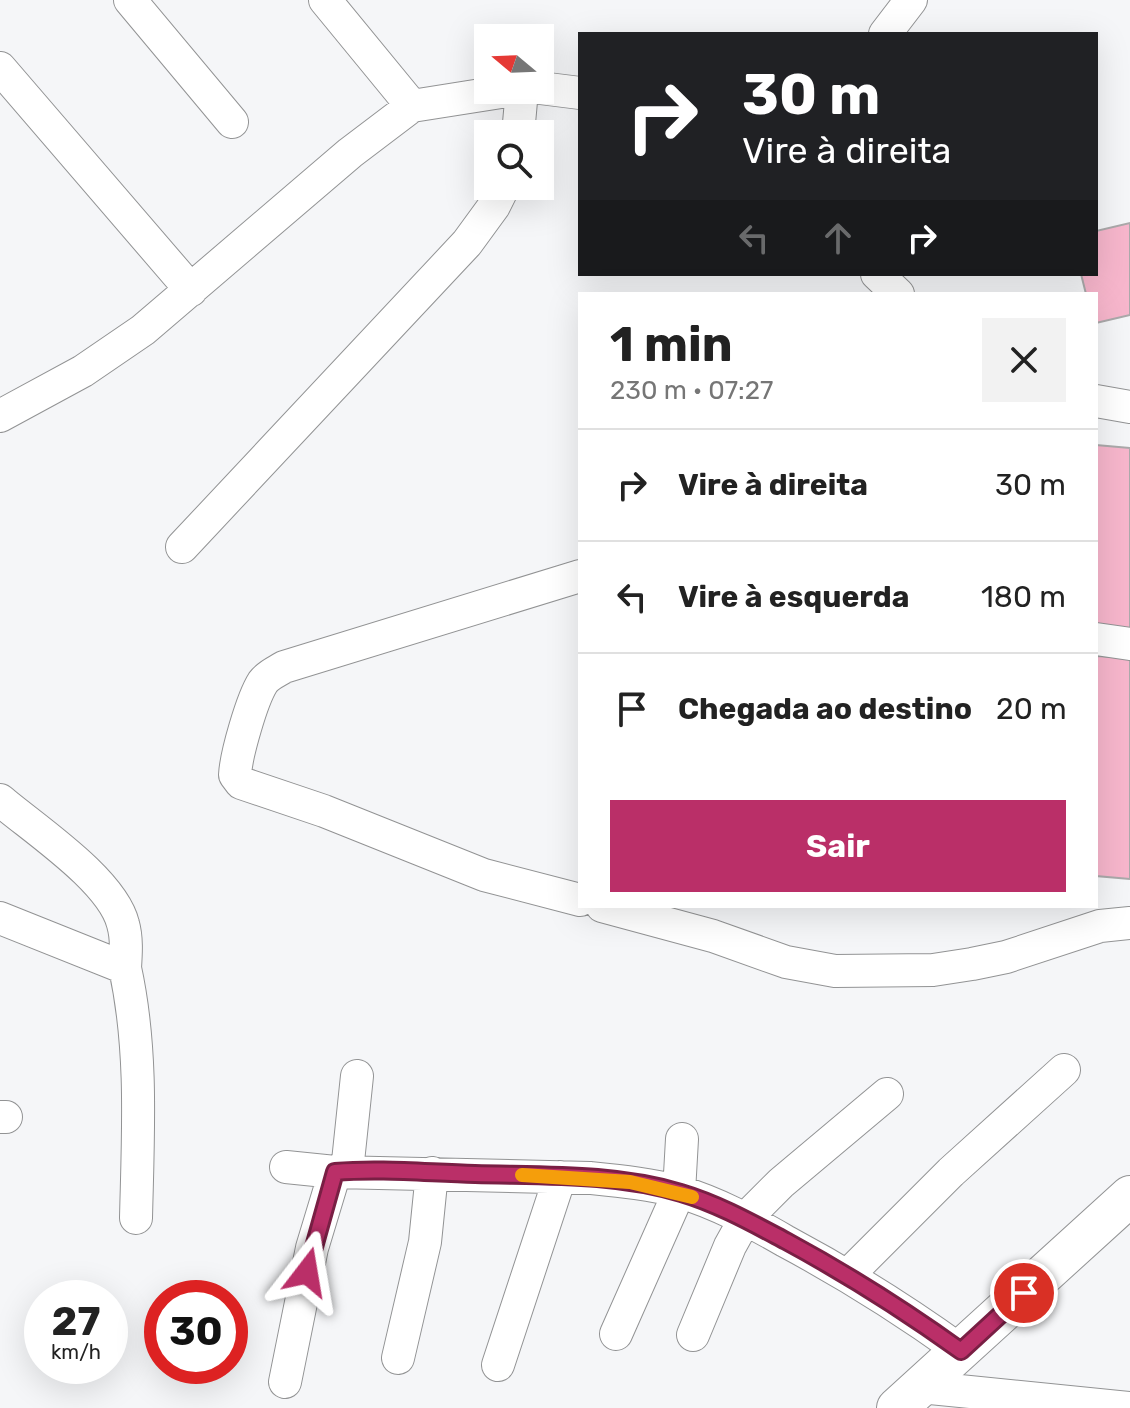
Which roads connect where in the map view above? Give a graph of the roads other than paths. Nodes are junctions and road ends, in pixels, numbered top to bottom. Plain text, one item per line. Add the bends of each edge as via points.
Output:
1 (130, 0) edge
2 (325, 0) edge
3 (911, 0) edge
4 (887, 32) edge
5 (0, 68) edge
6 (554, 90) edge
7 (578, 93) edge
8 (474, 96) edge
9 (412, 106) junction
10 (232, 122) dead end
11 (497, 200) edge
12 (879, 276) edge
13 (191, 290) junction
14 (896, 292) edge
15 (1098, 401) edge
16 (1130, 407) edge
17 (0, 416) edge
18 (182, 547) dead end
19 (578, 577) edge
20 (1098, 639) edge
21 (1130, 644) edge
22 (0, 800) edge
23 (578, 899) edge
24 (609, 908) edge
25 (0, 918) edge
26 (1130, 923) edge
27 (125, 968) junction
28 (1064, 1070) dead end
29 (357, 1076) dead end
30 (887, 1094) dead end
31 (682, 1139) dead end
32 (286, 1167) dead end
33 (341, 1172) junction
34 (432, 1173) junction
35 (560, 1177) junction
36 (679, 1192) junction
37 (1130, 1196) edge
38 (136, 1218) dead end
39 (745, 1219) junction
40 (848, 1275) junction
41 (616, 1334) dead end
42 (693, 1335) dead end
43 (961, 1351) junction
44 (398, 1358) dead end
45 (498, 1365) dead end
46 (285, 1382) dead end
47 (908, 1398) edge
48 (1130, 1408) edge

1 - 10 street
2 - 9 street
3 - 4 street
5 - 13 street
6 - 7 street
8 - 9 street
9 - 13 street via 338,162
11 - 18 street via 467,243
12 - 14 street
13 - 17 street via 83,371
15 - 16 street
19 - 23 street via 284,667 264,682 254,702 235,775 241,783 484,875
20 - 21 street
22 - 27 street via 102,887 123,922
24 - 26 street via 786,962 835,971 933,970 972,964 1100,926
25 - 27 street
27 - 38 street via 138,1057
28 - 40 street
29 - 33 street
30 - 39 street
31 - 36 street
32 - 33 street
33 - 34 street
33 - 46 street via 312,1248
34 - 35 street
34 - 44 street via 425,1242
35 - 36 street
35 - 45 street
36 - 39 street
36 - 41 street
37 - 43 main road
39 - 40 street
39 - 42 street
40 - 43 street
43 - 47 main road
47 - 48 street

